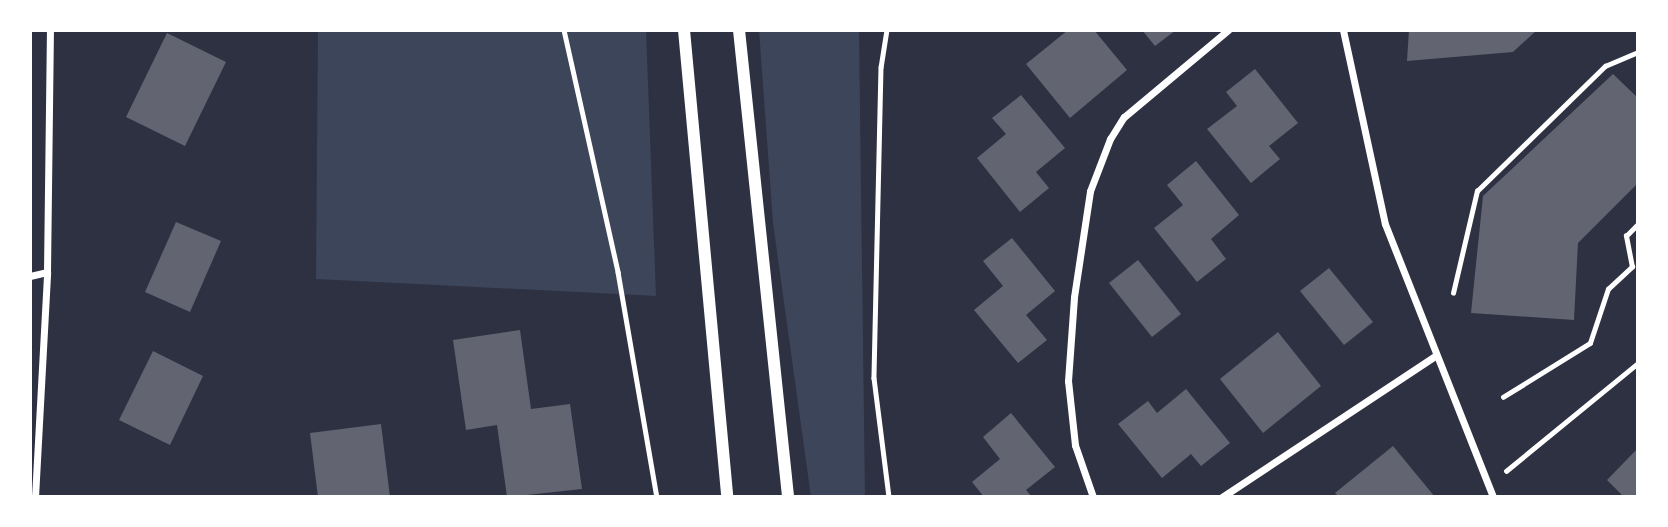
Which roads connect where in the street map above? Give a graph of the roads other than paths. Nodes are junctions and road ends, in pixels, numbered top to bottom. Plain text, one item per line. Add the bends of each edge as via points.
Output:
1 (50, 30) edge
2 (684, 30) edge
3 (739, 30) edge
4 (1228, 30) edge
5 (1343, 30) edge
6 (47, 272) junction
7 (30, 275) edge
8 (1435, 356) junction
9 (35, 497) edge
10 (727, 497) edge
11 (788, 497) edge
12 (1093, 497) edge
13 (1222, 497) edge
14 (1493, 497) edge

1 - 6 street
2 - 10 street
3 - 11 street
4 - 12 street via 1124,117 1110,139 1090,191 1074,298 1068,382 1075,445
5 - 8 street via 1385,224
6 - 7 street
6 - 9 street
8 - 13 street
8 - 14 street

